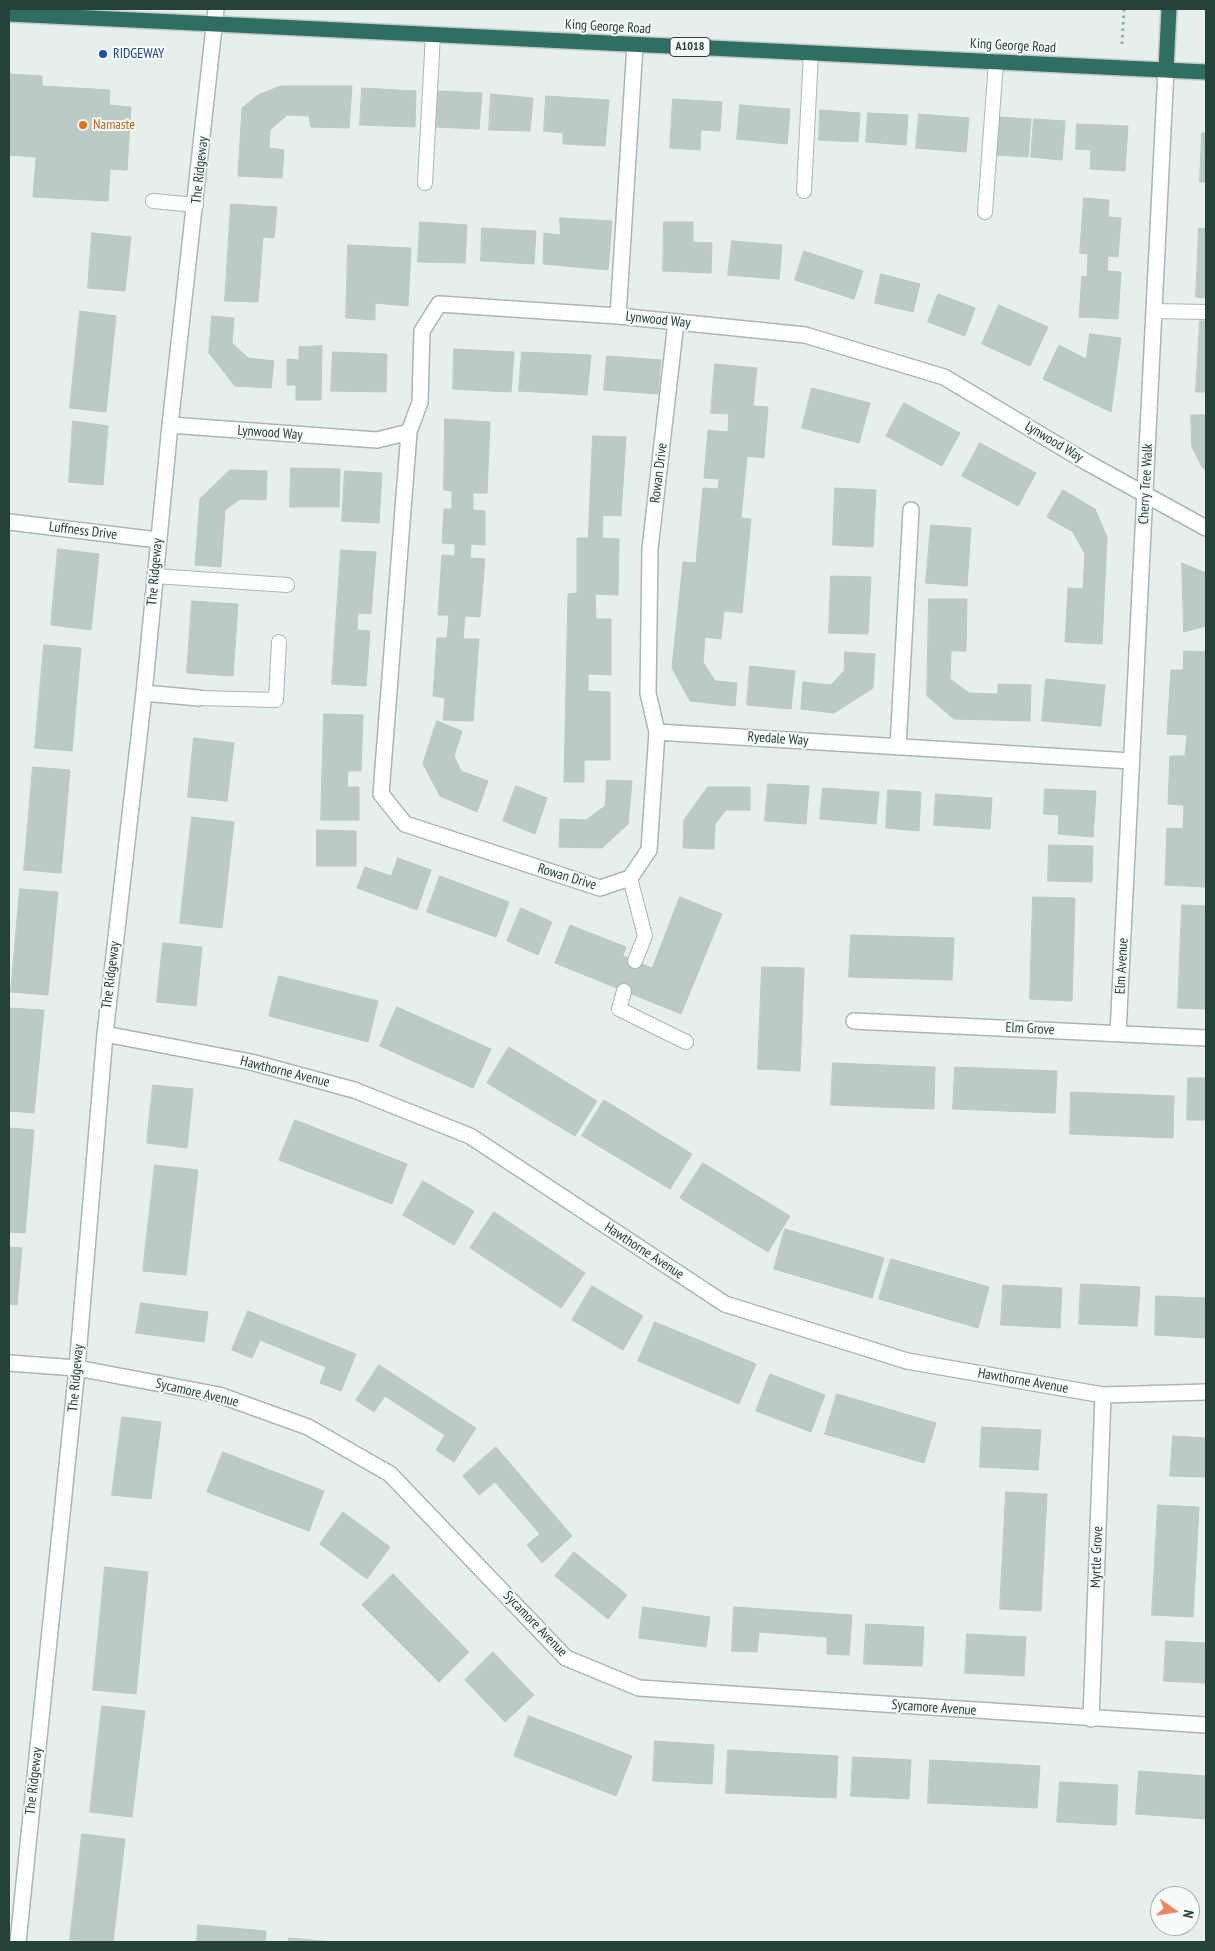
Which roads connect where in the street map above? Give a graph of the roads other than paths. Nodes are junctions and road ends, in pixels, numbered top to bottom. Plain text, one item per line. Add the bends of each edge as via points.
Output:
1 (1170, 9) edge
2 (9, 14) edge
3 (215, 16) edge
4 (433, 34) junction
5 (635, 45) junction
6 (811, 53) junction
7 (996, 62) junction
8 (1166, 69) junction
9 (1206, 72) edge
10 (425, 183) dead end
11 (804, 191) dead end
12 (153, 201) dead end
13 (196, 205) junction
14 (985, 212) dead end
15 (1154, 311) junction
16 (1206, 312) edge
17 (618, 316) junction
18 (676, 322) junction
19 (170, 425) junction
20 (409, 432) junction
21 (1146, 493) junction
22 (911, 510) dead end
23 (9, 522) edge
24 (1206, 528) edge
25 (158, 540) junction
26 (155, 576) junction
27 (287, 585) dead end
28 (279, 642) dead end
29 (144, 693) junction
30 (199, 698) joint
31 (657, 732) junction
32 (898, 747) junction
33 (1131, 761) junction
34 (630, 878) junction
35 (1125, 899) joint
36 (636, 961) dead end
37 (624, 991) dead end
38 (854, 1021) dead end
39 (1118, 1033) junction
40 (105, 1034) junction
41 (1206, 1038) edge
42 (686, 1042) dead end
43 (9, 1363) edge
44 (77, 1368) junction
45 (1206, 1392) edge
46 (1103, 1395) junction
47 (1091, 1719) junction
48 (1206, 1725) edge
49 (18, 1942) edge

1 - 8 highway
2 - 3 highway, King George Road / A1018
3 - 4 highway, King George Road / A1018
3 - 13 street, The Ridgeway
4 - 5 highway, King George Road / A1018
4 - 10 lane
5 - 6 highway, King George Road / A1018
5 - 17 street
6 - 7 highway, King George Road / A1018
6 - 11 lane
7 - 8 highway, King George Road / A1018
7 - 14 lane
8 - 9 highway, King George Road / A1018
8 - 15 street, Cherry Tree Walk
12 - 13 lane
13 - 19 street, The Ridgeway
15 - 16 lane
15 - 21 street, Cherry Tree Walk
17 - 18 street, Lynwood Way
17 - 20 street, Lynwood Way via 439,304 422,331 420,402
18 - 21 street, Lynwood Way via 805,336 944,377 1088,463
18 - 31 street, Rowan Drive via 650,549 648,693
19 - 20 street, Lynwood Way via 377,440
19 - 25 street, The Ridgeway
20 - 34 street, Rowan Drive via 381,794 405,824 600,888
21 - 24 street, Lynwood Way
21 - 33 street, Cherry Tree Walk
22 - 32 street
23 - 25 street, Luffness Drive
25 - 26 street, The Ridgeway
26 - 27 lane
26 - 29 street, The Ridgeway
28 - 30 lane via 276,700
29 - 30 street
29 - 40 street, The Ridgeway
31 - 32 street, Ryedale Way
31 - 34 street, Rowan Drive via 649,850
32 - 33 street, Ryedale Way
33 - 35 street, Cherry Tree Walk
34 - 36 lane via 645,936
35 - 39 street, Elm Avenue
37 - 42 lane via 618,1009
38 - 39 street, Elm Grove
39 - 41 street, Elm Grove
40 - 44 street, The Ridgeway
40 - 46 street, Hawthorne Avenue via 252,1062 354,1090 470,1136 725,1304 907,1361
43 - 44 street, Sycamore Avenue
44 - 47 street, Sycamore Avenue via 218,1395 308,1427 390,1474 566,1658 639,1688
44 - 49 street, The Ridgeway
45 - 46 street, Hawthorne Avenue
46 - 47 street, Myrtle Grove
47 - 48 street, Sycamore Avenue

